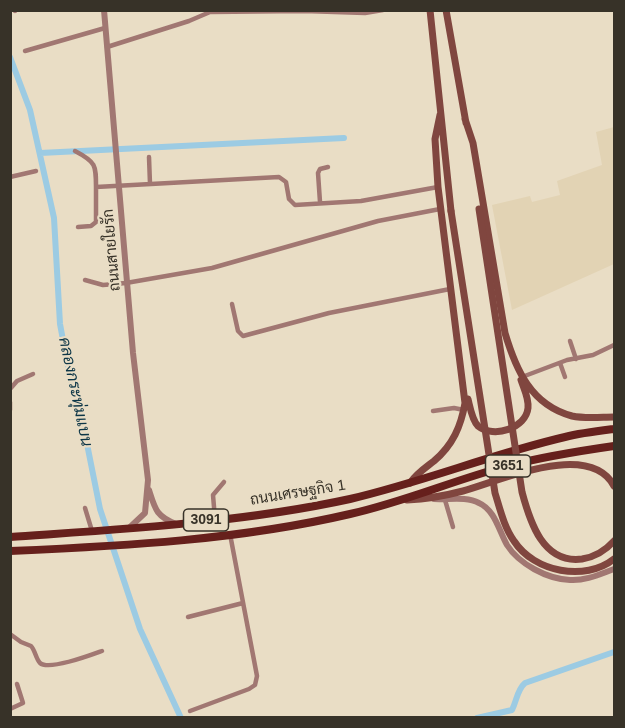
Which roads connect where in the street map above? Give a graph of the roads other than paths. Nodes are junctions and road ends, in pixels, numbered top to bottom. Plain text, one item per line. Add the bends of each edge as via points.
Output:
1 (104, 10) edge
2 (383, 10) edge
3 (430, 10) edge
4 (446, 10) edge
5 (210, 11) edge
6 (105, 28) junction
7 (107, 47) junction
8 (25, 51) dead end
9 (440, 115) junction
10 (465, 119) junction
11 (75, 151) dead end
12 (149, 157) dead end
13 (328, 167) dead end
14 (36, 171) dead end
15 (10, 177) edge
16 (150, 184) junction
17 (118, 186) junction
18 (438, 187) junction
19 (96, 188) junction
20 (320, 202) junction
21 (441, 209) junction
22 (78, 227) dead end
23 (85, 280) dead end
24 (126, 283) junction
25 (450, 289) junction
26 (232, 304) dead end
27 (570, 341) dead end
28 (615, 345) edge
29 (576, 359) junction
30 (560, 363) junction
31 (514, 364) junction
32 (33, 374) dead end
33 (565, 376) dead end
34 (522, 377) junction
35 (463, 379) junction
36 (10, 388) edge
37 (10, 402) edge
38 (10, 410) edge
39 (464, 410) junction
40 (433, 411) dead end
41 (615, 417) edge
42 (615, 429) edge
43 (615, 446) edge
44 (224, 482) dead end
45 (410, 483) junction
46 (148, 486) junction
47 (615, 486) edge
48 (430, 498) junction
49 (406, 500) junction
50 (445, 500) junction
51 (85, 508) dead end
52 (215, 519) junction
53 (176, 524) junction
54 (453, 527) dead end
55 (129, 528) junction
56 (92, 531) junction
57 (230, 534) junction
58 (10, 537) edge
59 (615, 542) edge
60 (10, 551) edge
61 (615, 559) edge
62 (615, 569) edge
63 (243, 603) junction
64 (188, 616) dead end
65 (10, 634) edge
66 (102, 651) dead end
67 (17, 684) dead end
68 (10, 709) edge
69 (190, 711) dead end

1 - 6 street, ถนนสายใยรัก
2 - 5 street
3 - 9 main road, 3091
4 - 10 main road
5 - 7 street
6 - 7 street, ถนนสายใยรัก
6 - 8 street
7 - 17 street, ถนนสายใยรัก
9 - 18 main road, 3091 via 435,139
9 - 61 main road, 3091, bridge via 451,211 495,493 503,520 514,542 529,557 548,567 570,572 589,570
10 - 31 main road via 473,143 505,333
10 - 59 main road, bridge via 528,518 553,554 570,561 591,558
11 - 19 street via 95,166
12 - 16 street
13 - 20 street via 318,173
14 - 15 street
16 - 17 street
16 - 20 street via 279,177 286,182 292,204
17 - 19 street
17 - 24 street, ถนนสายใยรัก
18 - 20 street via 361,201
18 - 21 main road, 3091
19 - 22 street via 96,222
21 - 24 street via 378,221 212,268
21 - 25 main road, 3091
23 - 24 street via 103,285
24 - 46 street, ถนนสายใยรัก
25 - 26 street via 329,313 243,336 238,331
25 - 35 main road, 3091
27 - 29 street
28 - 29 street
29 - 30 street
30 - 33 street
30 - 34 street
31 - 34 main road
31 - 35 main road via 528,407 520,424 508,430 493,431 479,426
32 - 36 street
34 - 41 main road via 540,398 565,413
35 - 39 main road, 3091
37 - 38 street
39 - 40 street
39 - 45 main road, 3091 via 453,440
42 - 45 main road, 3651 via 565,436
43 - 49 main road, 3651 via 507,466
44 - 52 street via 213,495
45 - 52 main road, ถนนเศรษฐกิจ 1 / 3091 via 350,499
46 - 53 street, ถนนสายใยรัก via 154,508
46 - 55 street, ถนนสายใยรัก via 146,513
47 - 48 main road, 3091 via 595,468 554,466
48 - 49 main road, 3091
48 - 50 street
49 - 57 main road, ถนนเศรษฐกิจ 1 / 3091 via 295,526
50 - 54 street
50 - 62 street via 468,499 487,507 508,547 545,574 569,580 591,578
51 - 56 street
52 - 53 main road, ถนนเศรษฐกิจ 1 / 3091
53 - 55 main road, ถนนเศรษฐกิจ 1 / 3091
55 - 56 main road, ถนนเศรษฐกิจ 1 / 3091
56 - 58 main road, ถนนเศรษฐกิจ 1 / 3091
57 - 60 main road, ถนนเศรษฐกิจ 1 / 3091
57 - 63 street
63 - 64 street
63 - 69 street via 257,676 255,685
65 - 66 street via 32,646 40,664 50,666
67 - 68 street via 23,703

